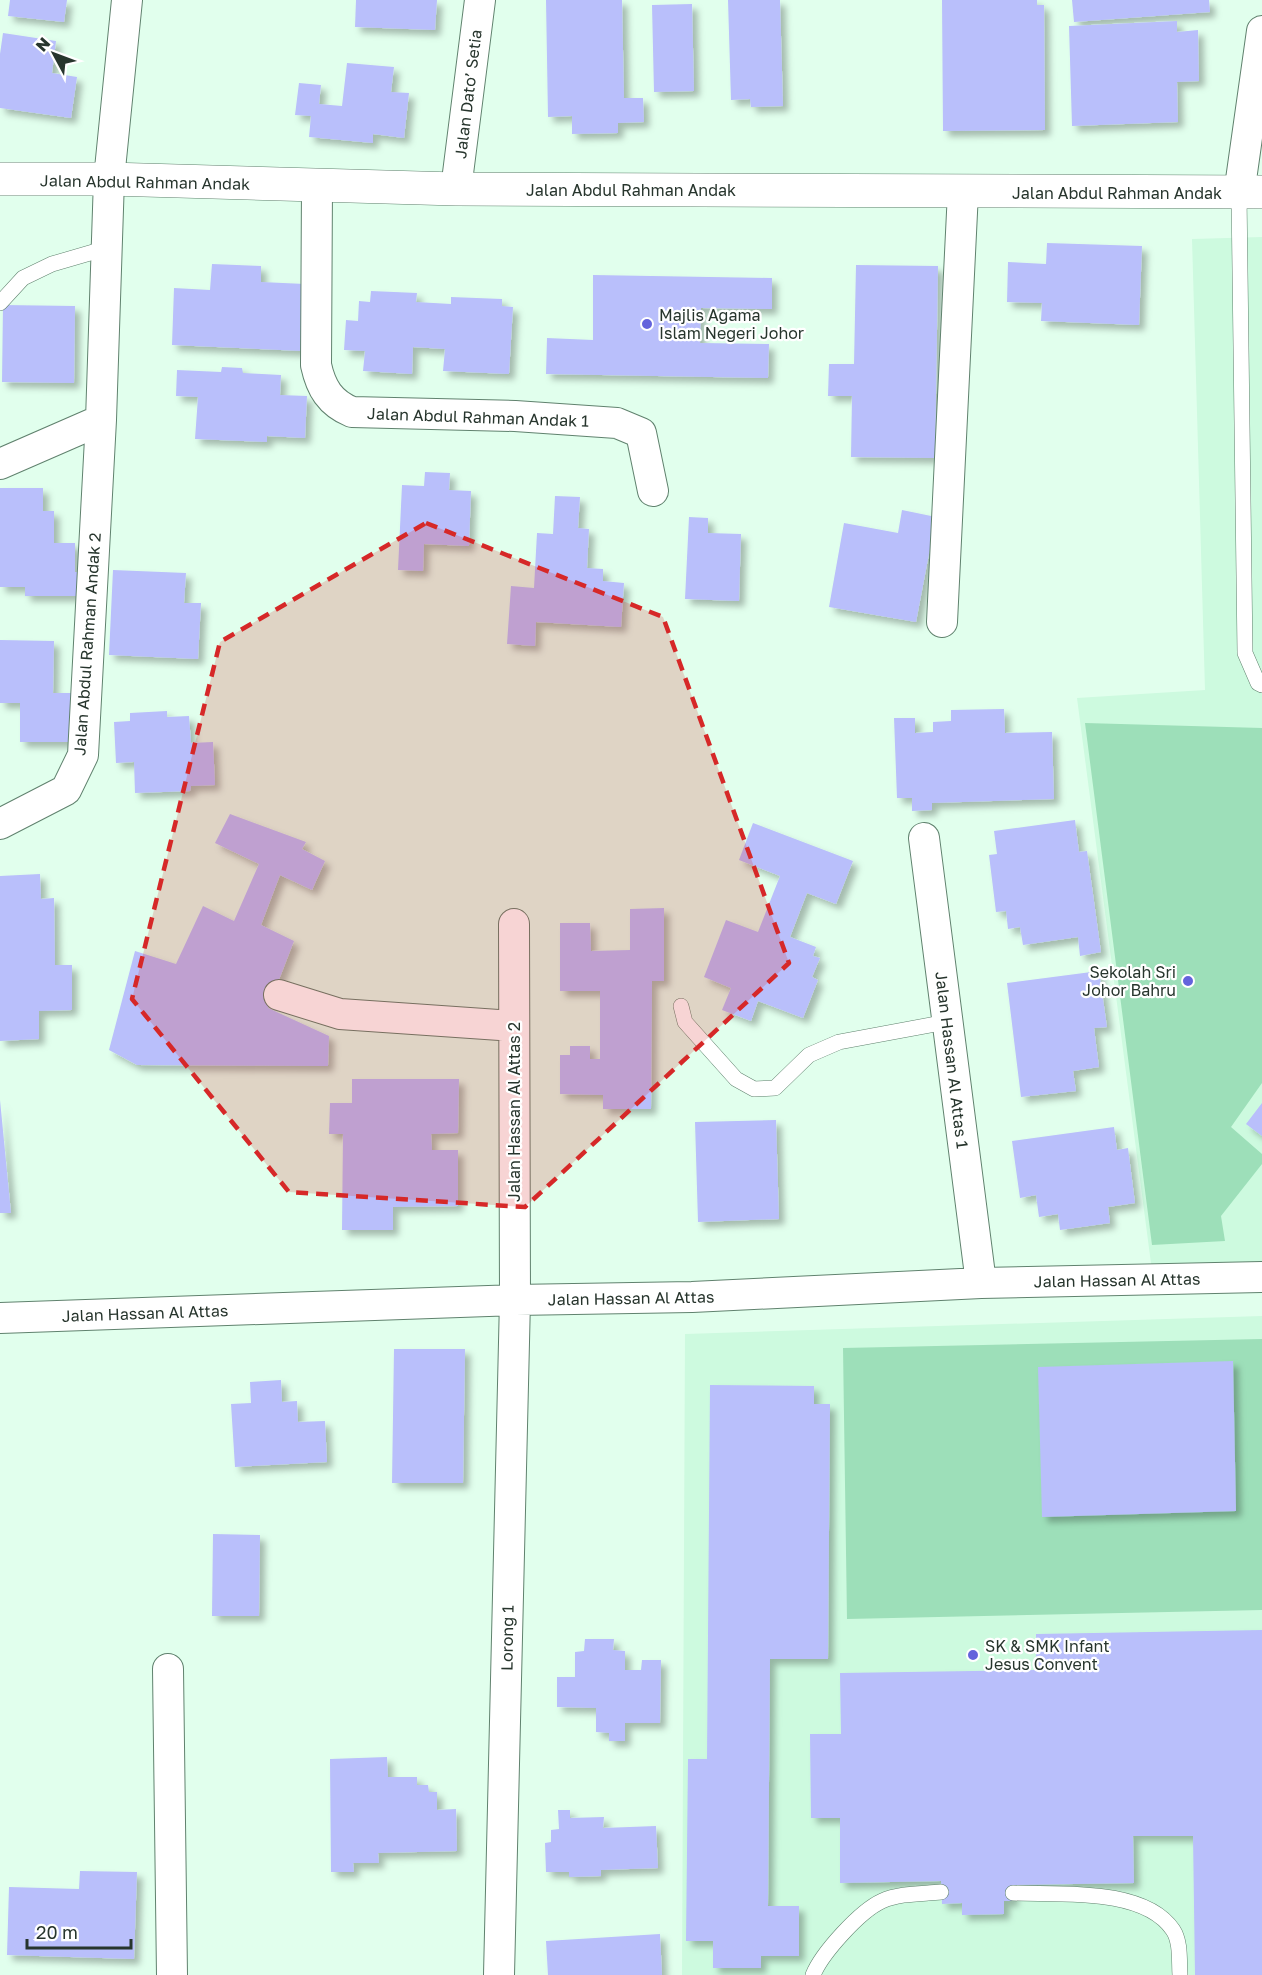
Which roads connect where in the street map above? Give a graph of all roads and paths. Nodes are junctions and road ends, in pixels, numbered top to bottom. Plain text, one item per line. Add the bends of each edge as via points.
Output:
1 (127, 0) edge
2 (480, 0) edge
3 (1262, 32) edge
4 (0, 179) edge
5 (109, 179) junction
6 (316, 187) junction
7 (456, 189) junction
8 (963, 192) junction
9 (1251, 193) edge
10 (107, 248) junction
11 (0, 303) edge
12 (101, 420) junction
13 (0, 464) edge
14 (653, 491) dead end
15 (942, 622) dead end
16 (1262, 685) edge
17 (0, 824) edge
18 (924, 838) dead end
19 (514, 924) dead end
20 (279, 995) dead end
21 (681, 1006) dead end
22 (946, 1022) junction
23 (513, 1026) junction
24 (1262, 1277) edge
25 (981, 1283) junction
26 (515, 1300) junction
27 (0, 1318) edge
28 (168, 1669) dead end
29 (941, 1892) dead end
30 (1013, 1893) dead end
31 (172, 1975) edge
32 (499, 1975) edge
33 (813, 1975) edge
34 (1180, 1975) edge

1 - 5 street, Jalan Abdul Rahman Andak 2
2 - 7 street, Jalan Dato’ Setia
3 - 9 street
4 - 5 street, Jalan Abdul Rahman Andak
5 - 6 street, Jalan Abdul Rahman Andak
5 - 10 street, Jalan Abdul Rahman Andak 2
6 - 7 street, Jalan Abdul Rahman Andak
6 - 14 street, Jalan Abdul Rahman Andak 1 via 316,365 320,384 336,406 352,412 617,423 641,433
7 - 8 street, Jalan Abdul Rahman Andak
8 - 9 street, Jalan Abdul Rahman Andak
8 - 15 street
9 - 16 lane via 1245,653
10 - 11 lane via 52,264 23,278
10 - 12 street, Jalan Abdul Rahman Andak 2
12 - 13 street
12 - 17 street, Jalan Abdul Rahman Andak 2 via 83,755 66,790
18 - 22 street, Jalan Hassan Al Attas 1
19 - 23 street, Jalan Hassan Al Attas 2
20 - 23 street via 340,1014
21 - 22 lane via 685,1022 736,1079 754,1089 775,1088 809,1055 839,1042
22 - 25 street, Jalan Hassan Al Attas 1
23 - 26 street, Jalan Hassan Al Attas 2
24 - 25 street, Jalan Hassan Al Attas
25 - 26 street, Jalan Hassan Al Attas via 692,1297
26 - 27 street, Jalan Hassan Al Attas
26 - 32 street, Lorong 1
28 - 31 street
29 - 33 lane via 900,1895 882,1901 825,1954
30 - 34 lane via 1126,1899 1145,1908 1174,1931

